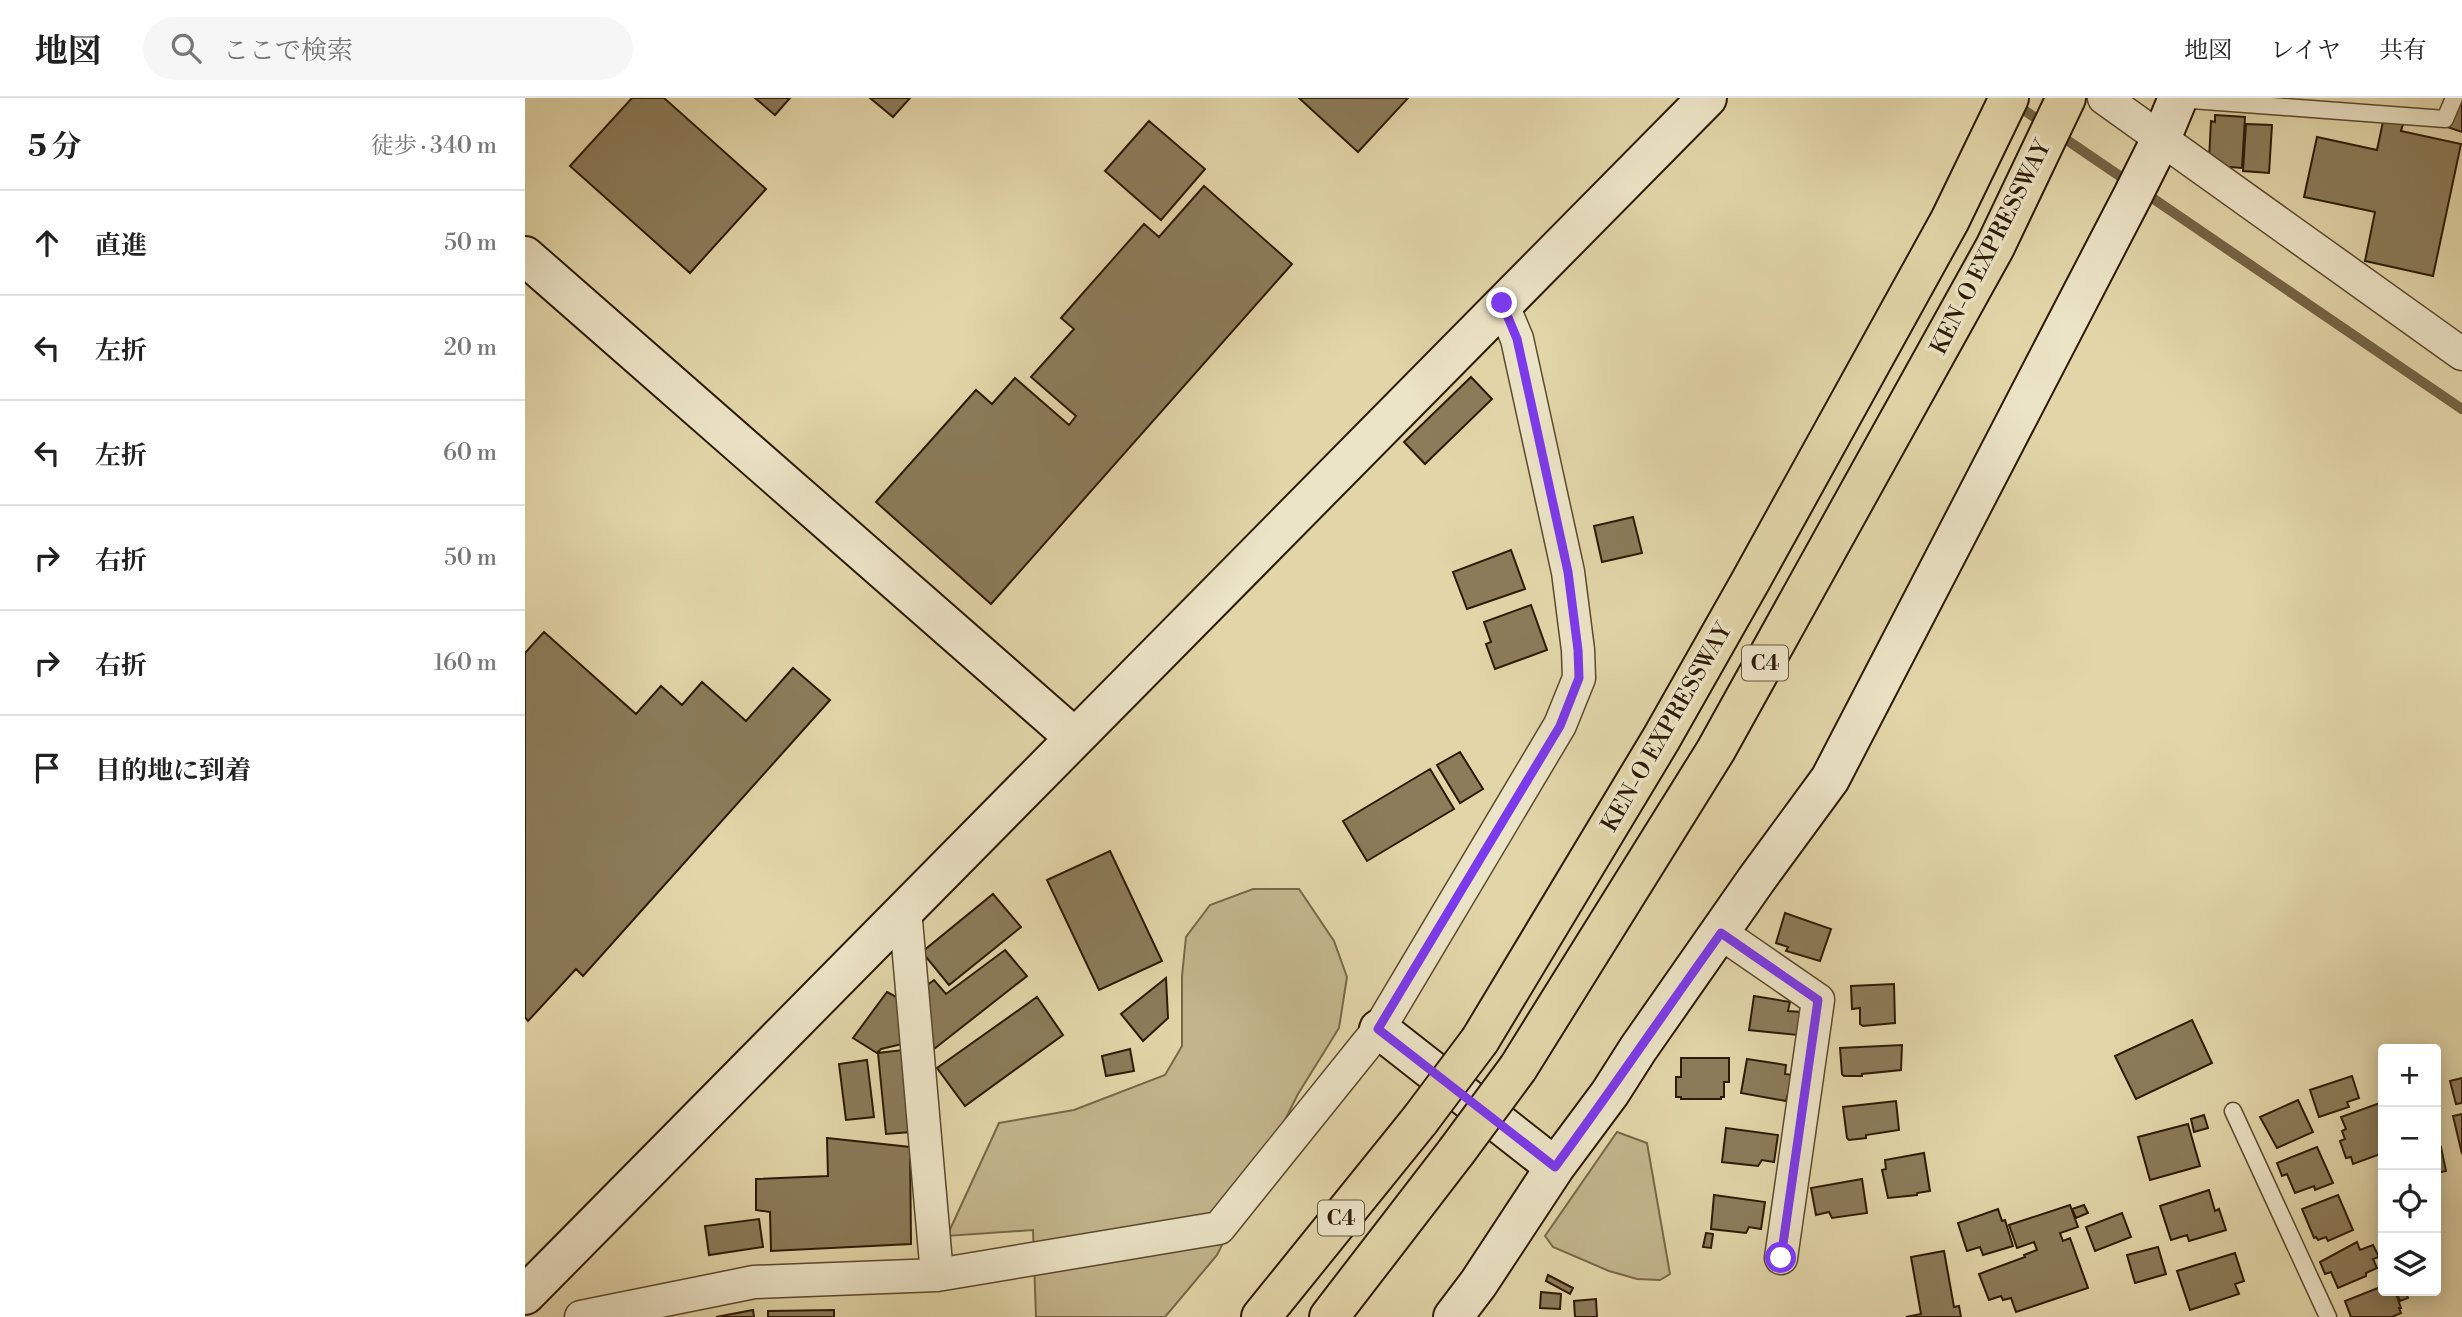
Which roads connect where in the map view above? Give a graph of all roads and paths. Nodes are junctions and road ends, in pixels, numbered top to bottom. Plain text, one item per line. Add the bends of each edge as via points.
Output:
1 (1707, 98) edge
2 (2009, 98) edge
3 (2066, 98) edge
4 (2104, 98) edge
5 (2178, 98) edge
6 (2454, 98) edge
7 (2161, 139) junction
8 (525, 256) edge
9 (1502, 303) junction
10 (2462, 354) edge
11 (1075, 738) junction
12 (905, 909) junction
13 (1721, 933) junction
14 (1378, 1029) junction
15 (2234, 1111) dead end
16 (1555, 1167) junction
17 (1781, 1258) dead end
18 (937, 1275) junction
19 (525, 1295) edge
20 (581, 1317) edge
21 (1261, 1317) edge
22 (1329, 1317) edge
23 (1453, 1317) edge
24 (2328, 1317) edge

1 - 9 street
2 - 21 highway, KEN-O EXPRESSWAY / C4, bridge via 1949,220 1661,739 1480,1040
3 - 22 highway, KEN-O EXPRESSWAY / C4, bridge via 1994,247 1716,750 1518,1068
4 - 7 street
5 - 6 lane via 2445,118
5 - 7 street
7 - 10 street
7 - 13 street via 1830,779
8 - 11 street
9 - 11 street
9 - 14 street via 1517,339 1568,572 1579,678 1560,726
11 - 12 street
12 - 18 street
12 - 19 street
13 - 16 street
13 - 17 street via 1818,1000
14 - 16 street
14 - 18 street via 1219,1227
15 - 24 lane
16 - 23 street
18 - 20 street via 754,1282

